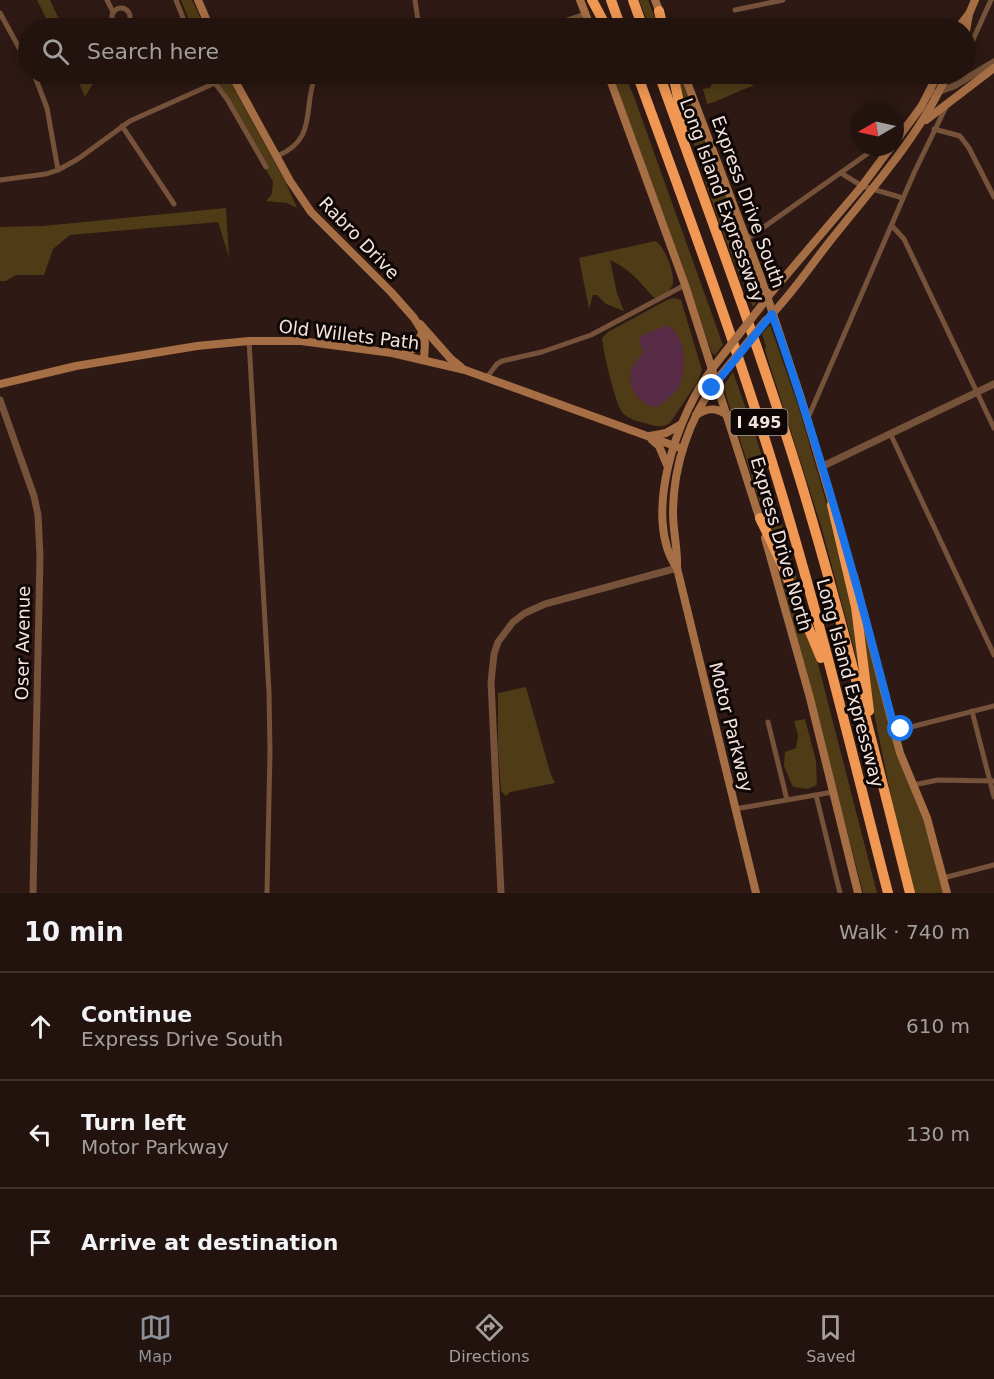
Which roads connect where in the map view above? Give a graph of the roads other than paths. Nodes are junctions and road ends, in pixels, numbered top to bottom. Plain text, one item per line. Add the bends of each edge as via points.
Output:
1 (107, 0) edge
2 (176, 0) edge
3 (198, 0) edge
4 (414, 0) edge
5 (580, 0) edge
6 (592, 0) edge
7 (611, 0) edge
8 (633, 0) edge
9 (783, 0) edge
10 (975, 0) edge
11 (991, 0) edge
12 (735, 10) dead end
13 (113, 12) dead end
14 (0, 13) edge
15 (585, 14) junction
16 (969, 14) junction
17 (183, 18) edge
18 (206, 18) edge
19 (417, 18) edge
20 (573, 18) edge
21 (587, 18) edge
22 (602, 18) edge
23 (617, 18) edge
24 (639, 18) edge
25 (966, 18) edge
26 (968, 18) edge
27 (976, 33) edge
28 (18, 46) edge
29 (994, 62) edge
30 (994, 68) edge
31 (976, 74) edge
32 (976, 81) edge
33 (38, 84) edge
34 (213, 84) edge
35 (216, 84) edge
36 (237, 84) edge
37 (314, 84) edge
38 (612, 84) edge
39 (633, 84) edge
40 (641, 84) edge
41 (663, 84) edge
42 (675, 84) edge
43 (688, 84) edge
44 (933, 84) edge
45 (942, 84) edge
46 (958, 84) edge
47 (972, 84) edge
48 (939, 91) junction
49 (928, 95) junction
50 (951, 100) junction
51 (909, 123) junction
52 (122, 126) junction
53 (904, 127) edge
54 (918, 127) junction
55 (934, 129) junction
56 (904, 130) edge
57 (277, 156) junction
58 (688, 156) junction
59 (865, 156) edge
60 (884, 156) edge
61 (266, 167) dead end
62 (58, 170) junction
63 (841, 173) junction
64 (0, 180) edge
65 (862, 186) junction
66 (872, 188) junction
67 (679, 190) junction
68 (994, 197) edge
69 (903, 198) junction
70 (174, 204) dead end
71 (892, 226) junction
72 (747, 239) junction
73 (761, 278) junction
74 (781, 282) junction
75 (685, 285) junction
76 (764, 302) junction
77 (772, 314) junction
78 (414, 318) junction
79 (422, 331) junction
80 (249, 341) junction
81 (402, 355) junction
82 (424, 359) junction
83 (714, 367) junction
84 (465, 370) junction
85 (487, 377) junction
86 (718, 379) junction
87 (0, 384) edge
88 (994, 384) edge
89 (977, 392) junction
90 (801, 398) junction
91 (817, 399) junction
92 (0, 400) edge
93 (696, 415) junction
94 (727, 415) junction
95 (807, 420) junction
96 (681, 424) junction
97 (994, 428) edge
98 (890, 433) junction
99 (649, 437) junction
100 (673, 446) junction
101 (683, 449) junction
102 (821, 467) junction
103 (668, 468) junction
104 (832, 505) junction
105 (760, 518) junction
106 (677, 568) junction
107 (994, 655) edge
108 (994, 706) edge
109 (972, 711) junction
110 (768, 722) dead end
111 (895, 731) junction
112 (859, 779) junction
113 (992, 781) edge
114 (913, 785) junction
115 (833, 792) junction
116 (816, 795) junction
117 (994, 797) edge
118 (787, 800) junction
119 (735, 809) junction
120 (891, 817) junction
121 (994, 865) edge
122 (944, 878) junction
123 (33, 893) edge
124 (267, 893) edge
125 (501, 893) edge
126 (756, 893) edge
127 (840, 893) edge
128 (858, 893) edge
129 (888, 893) edge
130 (910, 893) edge
131 (947, 893) edge

1 - 13 street
2 - 17 street
3 - 18 main road
4 - 19 street
5 - 15 main road
6 - 22 highway
7 - 23 highway
8 - 24 highway
9 - 12 street
10 - 16 main road
11 - 27 street
14 - 28 street
15 - 20 street
15 - 21 main road
16 - 25 main road
16 - 26 main road
29 - 31 street
30 - 32 main road
33 - 62 street via 47,108
34 - 52 street
35 - 61 street
36 - 57 main road, Rabro Drive
37 - 57 street via 300,139 294,148
38 - 75 main road, Express Drive North
39 - 67 highway
40 - 67 highway, Long Island Expressway / I 495
41 - 58 highway, Long Island Expressway / I 495
42 - 58 highway
43 - 72 main road, Express Drive South
44 - 49 main road
45 - 48 main road, Motor Parkway
46 - 48 street
47 - 50 main road
48 - 49 street
48 - 54 main road, Motor Parkway
49 - 51 main road
50 - 54 main road
50 - 55 street
51 - 53 street
51 - 56 main road
52 - 62 street
52 - 70 street
54 - 66 main road, Motor Parkway
55 - 68 street via 960,136
55 - 69 street
57 - 78 main road, Rabro Drive via 311,212
58 - 120 highway, Long Island Expressway / I 495 via 753,333 800,477
59 - 63 street
60 - 65 main road, Motor Parkway
62 - 64 street
63 - 65 street
63 - 72 street
65 - 66 street
65 - 74 main road, Motor Parkway
66 - 69 street
66 - 77 main road, Motor Parkway
67 - 112 highway, Long Island Expressway / I 495 via 779,484
69 - 71 street
71 - 89 street via 904,239
71 - 91 street
72 - 73 main road, Express Drive South
73 - 74 main road
73 - 76 main road, Express Drive South
74 - 76 main road, Motor Parkway
75 - 83 main road, Express Drive North
75 - 85 street via 591,335 502,361
76 - 77 main road, Express Drive South
76 - 83 main road, Motor Parkway, bridge
77 - 86 main road, Motor Parkway, bridge
77 - 90 main road, Express Drive South
78 - 79 main road, Rabro Drive
78 - 84 main road
79 - 81 main road via 415,348
79 - 82 main road, Rabro Drive
80 - 81 main road, Old Willets Path via 308,342
80 - 87 main road, Old Willets Path via 76,366
80 - 124 street via 270,709
81 - 82 main road, Old Willets Path
82 - 84 main road, Old Willets Path
83 - 86 main road, Express Drive North
83 - 96 main road, Motor Parkway via 696,391
84 - 85 main road, Old Willets Path
85 - 99 main road, Old Willets Path
86 - 93 main road, Motor Parkway
86 - 94 main road, Express Drive North
88 - 89 street
89 - 97 street
89 - 98 street
90 - 91 street
90 - 95 main road, Express Drive South
91 - 95 street
92 - 123 street, Oser Avenue via 38,515
93 - 94 main road via 715,408
93 - 101 main road, Motor Parkway
94 - 105 main road, Express Drive North
95 - 102 main road, Express Drive South
96 - 99 main road
96 - 100 main road, Motor Parkway
98 - 102 street
98 - 107 street
99 - 100 main road, Old Willets Path
99 - 103 main road via 665,455
100 - 101 main road, Old Willets Path
100 - 103 main road, Motor Parkway
101 - 106 main road, Motor Parkway via 673,512
102 - 104 main road, Express Drive South
103 - 106 main road, Motor Parkway via 664,525 669,556
104 - 111 main road, Express Drive South
104 - 120 highway via 855,600 873,732
105 - 112 highway via 811,630
105 - 115 main road, Express Drive North
106 - 119 main road, Motor Parkway
106 - 125 street via 535,608 513,622 498,642 491,682
108 - 109 street
109 - 111 street
109 - 113 street
110 - 118 street
111 - 114 main road, Express Drive South
112 - 129 highway, Long Island Expressway / I 495
113 - 114 street via 938,780
113 - 117 street
114 - 122 main road, Express Drive South
115 - 116 street
115 - 128 main road, Express Drive North
116 - 118 street
116 - 127 street
118 - 119 street
119 - 126 main road, Motor Parkway
120 - 130 highway, Long Island Expressway / I 495
121 - 122 street
122 - 131 main road, Express Drive South

